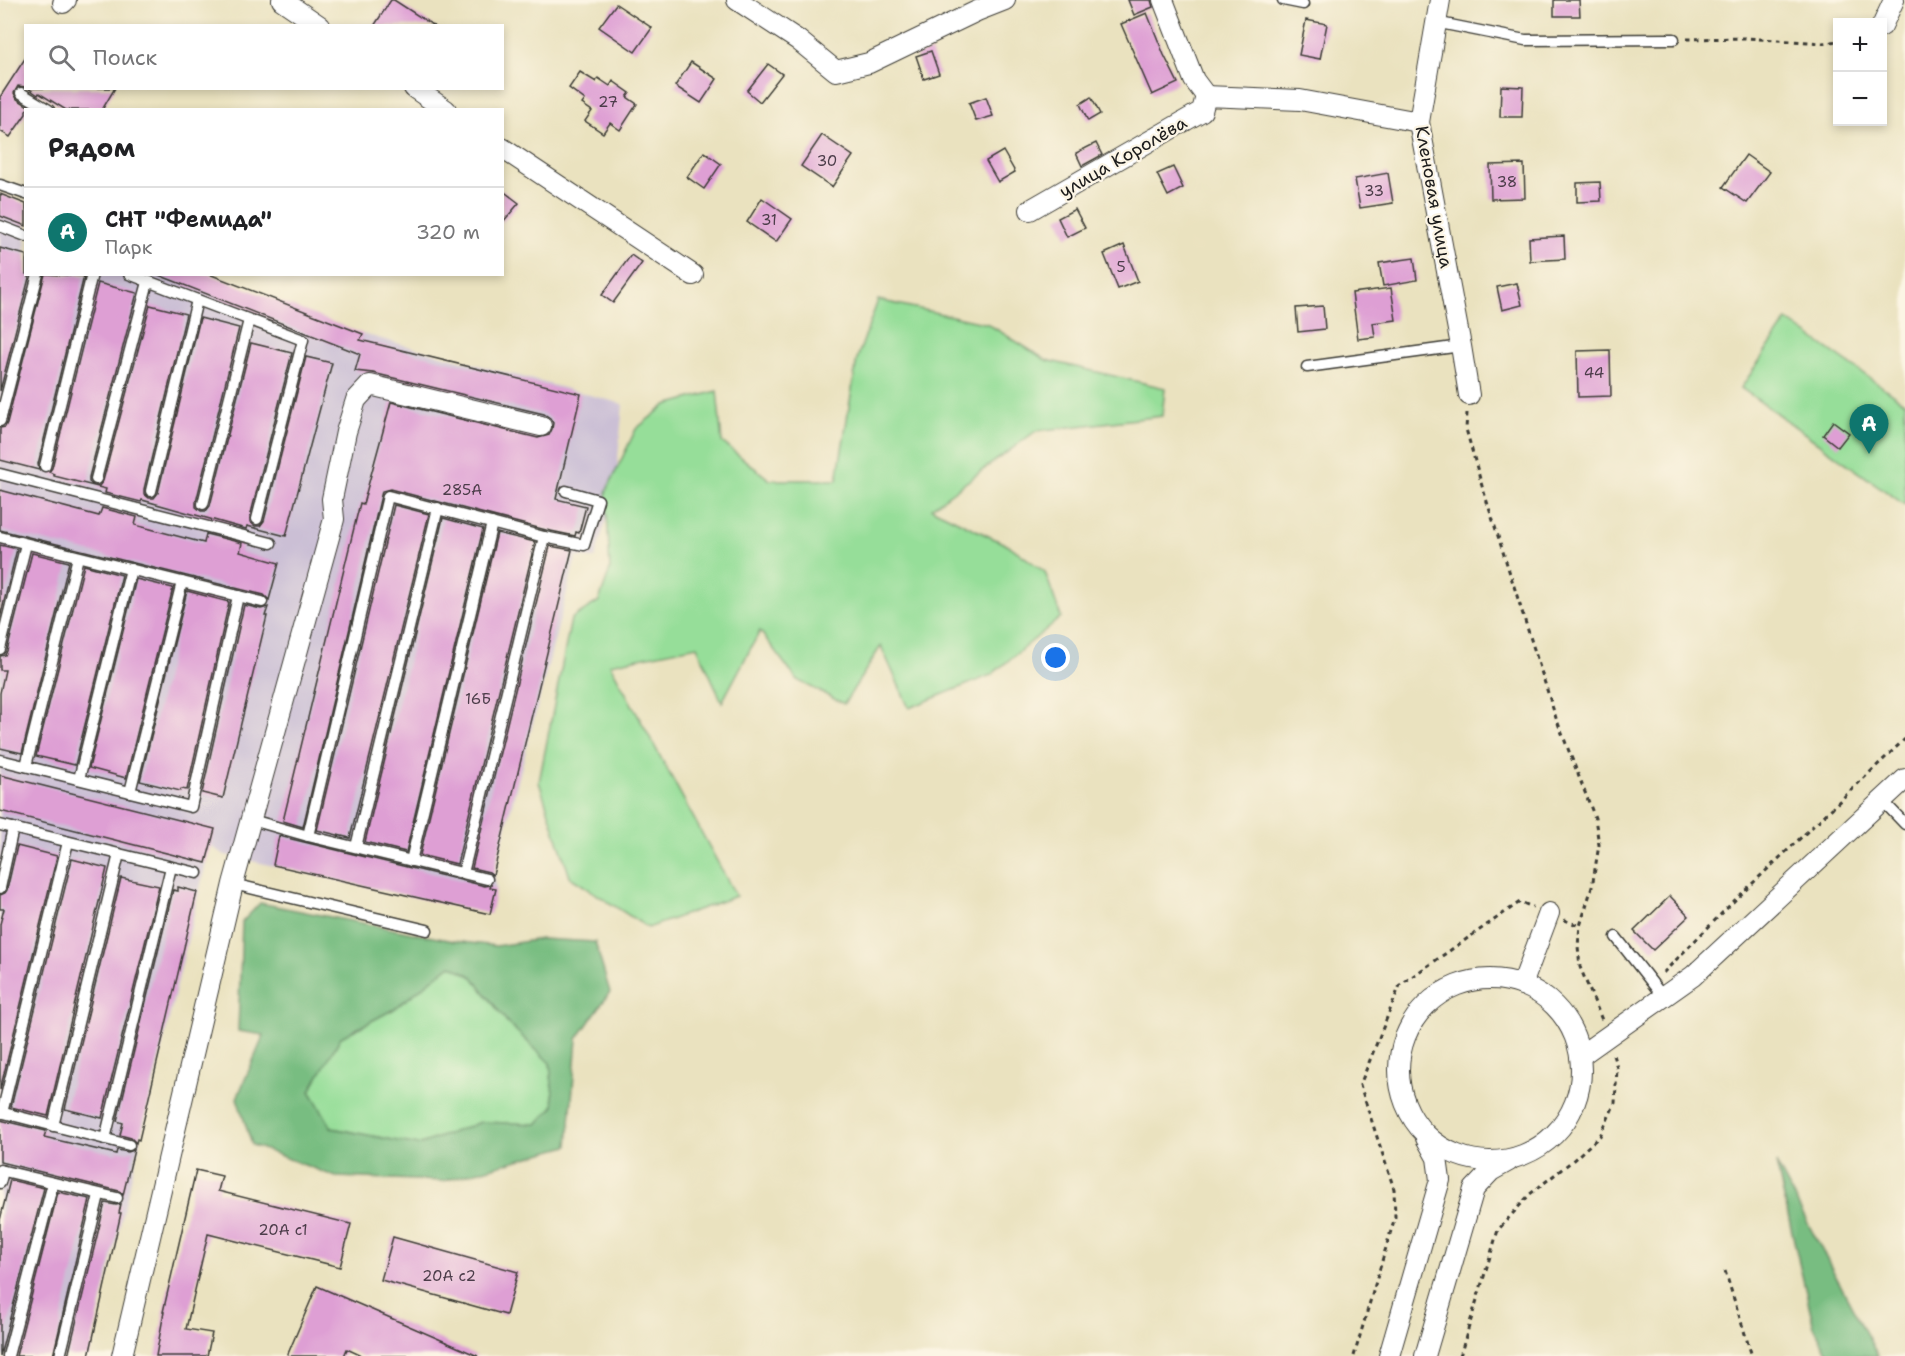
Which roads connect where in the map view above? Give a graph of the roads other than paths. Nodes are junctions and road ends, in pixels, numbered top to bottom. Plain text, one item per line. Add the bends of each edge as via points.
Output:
1 (282, 0) edge
2 (737, 0) edge
3 (1005, 0) edge
4 (1163, 0) edge
5 (1283, 0) edge
6 (1440, 0) edge
7 (1894, 0) edge
8 (1303, 3) dead end
9 (1886, 18) edge
10 (1435, 22) junction
11 (317, 24) edge
12 (1674, 39) road end
13 (417, 90) edge
14 (21, 93) dead end
15 (1206, 96) junction
16 (47, 108) edge
17 (443, 108) edge
18 (1419, 122) junction
19 (504, 149) edge
20 (0, 185) edge
21 (24, 193) edge
22 (1030, 210) dead end
23 (0, 226) edge
24 (24, 235) edge
25 (693, 275) dead end
26 (37, 276) edge
27 (92, 276) edge
28 (134, 276) edge
29 (148, 282) junction
30 (197, 300) junction
31 (249, 320) junction
32 (1461, 346) junction
33 (1307, 367) dead end
34 (1469, 394) road end
35 (0, 421) edge
36 (541, 426) dead end
37 (45, 466) dead end
38 (0, 474) edge
39 (96, 479) dead end
40 (151, 490) dead end
41 (566, 491) dead end
42 (203, 504) dead end
43 (438, 508) junction
44 (257, 519) dead end
45 (492, 523) junction
46 (0, 537) edge
47 (544, 537) junction
48 (271, 543) dead end
49 (26, 544) junction
50 (78, 556) junction
51 (131, 569) junction
52 (182, 582) junction
53 (238, 596) junction
54 (262, 602) dead end
55 (0, 649) edge
56 (0, 760) edge
57 (26, 766) junction
58 (1905, 779) edge
59 (79, 780) junction
60 (130, 792) junction
61 (1882, 800) junction
62 (252, 820) junction
63 (1905, 824) edge
64 (0, 825) edge
65 (14, 828) junction
66 (308, 836) junction
67 (68, 842) junction
68 (356, 848) junction
69 (119, 855) junction
70 (411, 861) junction
71 (171, 867) junction
72 (197, 873) dead end
73 (463, 873) junction
74 (487, 879) dead end
75 (233, 884) junction
76 (0, 888) edge
77 (1550, 914) road end
78 (427, 930) dead end
79 (1616, 937) dead end
80 (1521, 985) junction
81 (1664, 998) junction
82 (1580, 1056) junction
83 (1, 1112) edge
84 (53, 1126) junction
85 (1422, 1131) junction
86 (105, 1139) junction
87 (129, 1145) dead end
88 (1514, 1159) junction
89 (2, 1170) edge
90 (0, 1183) edge
91 (53, 1183) junction
92 (99, 1195) junction
93 (117, 1198) dead end
94 (8, 1356) edge
95 (60, 1356) edge
96 (122, 1356) edge
97 (1389, 1356) edge
98 (1425, 1356) edge

1 - 11 street
2 - 3 street via 798,40 836,71 869,63
4 - 15 street via 1194,80
5 - 8 lane
6 - 10 street, Кленовая улица
7 - 9 street
10 - 12 lane via 1525,40
10 - 18 street, Кленовая улица
13 - 17 street
14 - 16 lane
15 - 18 street via 1300,100
15 - 22 street, улица Королёва via 1202,111
18 - 32 street, Кленовая улица
19 - 25 street
20 - 21 lane
23 - 24 lane
26 - 35 lane
27 - 37 lane
28 - 29 lane
29 - 30 lane
29 - 39 lane
30 - 31 lane
30 - 40 lane
31 - 42 lane
31 - 44 lane via 303,340
32 - 33 lane
32 - 34 street, Кленовая улица
36 - 62 street via 370,385 356,400 335,476 334,519
38 - 48 lane
41 - 47 lane via 598,500 584,545
43 - 45 lane
43 - 66 lane via 388,496
43 - 68 lane
45 - 47 lane
45 - 70 lane
46 - 49 lane
47 - 73 lane
49 - 50 lane
49 - 55 lane
50 - 51 lane
50 - 57 lane
51 - 52 lane
51 - 59 lane
52 - 53 lane
52 - 60 lane
53 - 54 lane
53 - 60 lane via 191,807
56 - 57 lane
57 - 59 lane
58 - 61 street
59 - 60 lane
61 - 63 lane
61 - 81 street via 1693,976
62 - 66 lane
62 - 75 street
64 - 65 lane
65 - 67 lane
65 - 76 lane
66 - 68 lane
67 - 69 lane
67 - 83 lane
68 - 70 lane
69 - 71 lane
69 - 84 lane
70 - 73 lane
71 - 72 lane
71 - 86 lane
73 - 74 lane
75 - 78 lane
75 - 96 street
77 - 80 street
79 - 81 lane
80 - 82 street via 1560,1012 1573,1033
80 - 85 street via 1488,979 1462,984 1439,995 1415,1019 1401,1050 1400,1084 1411,1117
81 - 82 street
82 - 88 street via 1580,1089 1567,1120 1544,1144
83 - 84 lane
84 - 86 lane
85 - 88 street via 1457,1155 1485,1161
85 - 97 street via 1437,1158 1440,1180
86 - 87 lane
88 - 98 street via 1491,1171 1474,1189
89 - 90 lane
89 - 91 lane
91 - 92 lane
91 - 94 lane
92 - 93 lane
92 - 95 lane

